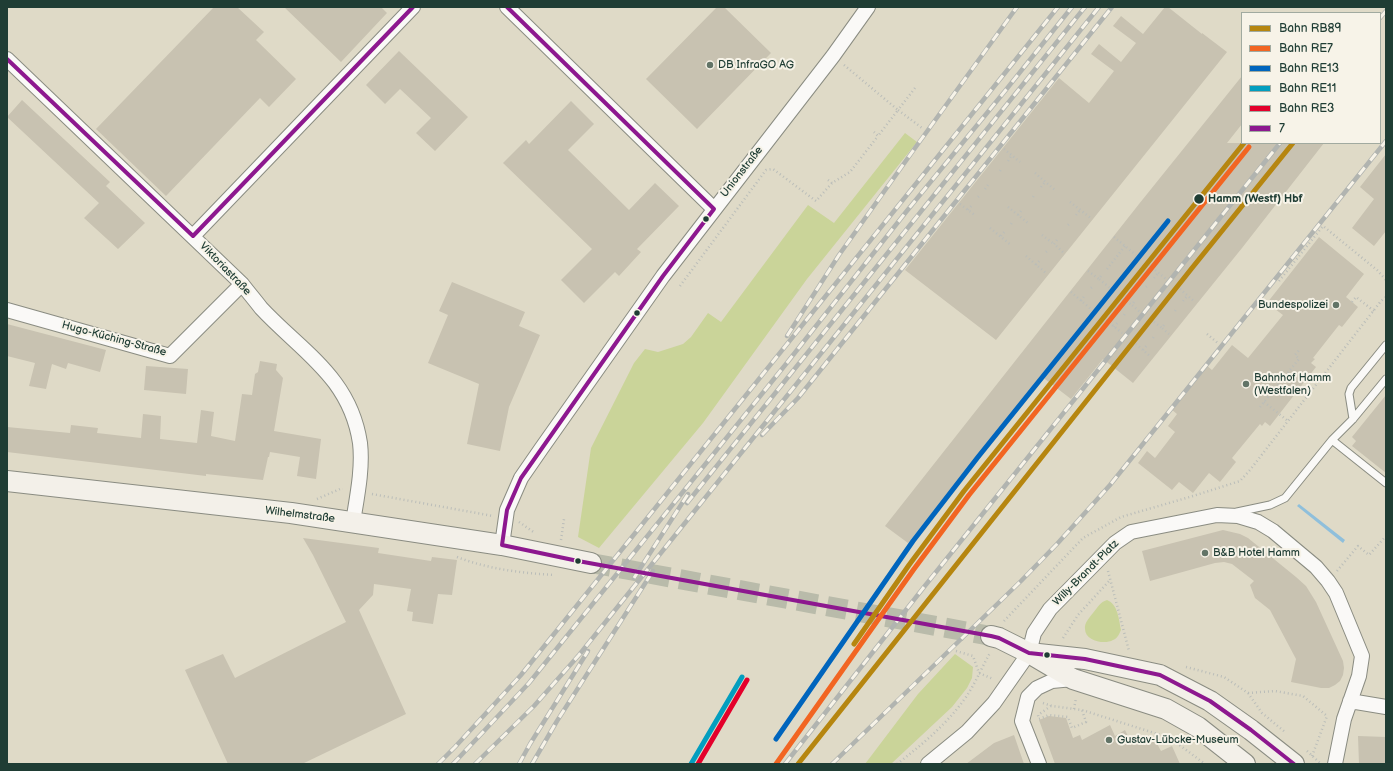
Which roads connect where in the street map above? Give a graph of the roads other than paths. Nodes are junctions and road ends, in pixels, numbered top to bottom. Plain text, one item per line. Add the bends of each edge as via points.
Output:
1 (413, 7) edge
2 (507, 7) edge
3 (868, 7) edge
4 (7, 58) edge
5 (714, 209) junction
6 (193, 236) junction
7 (242, 284) junction
8 (7, 310) edge
9 (1386, 345) edge
10 (1386, 379) edge
11 (1353, 420) junction
12 (1332, 440) junction
13 (7, 481) edge
14 (1386, 483) edge
15 (1217, 515) junction
16 (353, 522) junction
17 (502, 545) junction
18 (591, 563) tunnel mouth
19 (995, 637) tunnel mouth
20 (1028, 653) junction
21 (1073, 679) junction
22 (1350, 701) junction
23 (1386, 706) edge
24 (1303, 762) edge
25 (928, 764) edge
26 (1039, 764) edge
27 (1245, 764) edge
28 (1335, 764) edge

1 - 6 street
2 - 5 street
3 - 5 street, Unionstraße
4 - 6 street, Viktoriastraße
5 - 17 street, Unionstraße via 663,276 521,478 508,510
6 - 7 street, Viktoriastraße
7 - 8 street, Hugo-Küching-Straße via 170,356
7 - 16 street, Viktoriastraße via 262,308 319,363 342,391 353,416 360,444 360,483
9 - 11 lane via 1351,388 1349,394
10 - 11 lane, Willy-Brandt-Platz
11 - 12 lane, Willy-Brandt-Platz
12 - 14 lane
12 - 15 lane, Willy-Brandt-Platz via 1285,498 1251,510
13 - 16 main road, Wilhelmstraße
15 - 20 street, Willy-Brandt-Platz via 1132,532 1115,543 1050,609 1034,633
15 - 22 street, Willy-Brandt-Platz via 1238,516 1258,522 1273,531 1316,567 1328,581 1336,593 1362,656 1359,676
16 - 17 main road, Wilhelmstraße
17 - 18 main road, Wilhelmstraße
19 - 20 main road
20 - 21 main road
20 - 24 main road via 1085,659 1160,675 1210,701
20 - 25 street, Willy-Brandt-Platz via 994,703 967,732
21 - 26 street via 1052,681 1037,688 1028,697 1022,722
21 - 27 main road via 1166,709 1198,727
22 - 23 street
22 - 28 street, Willy-Brandt-Platz via 1340,733

